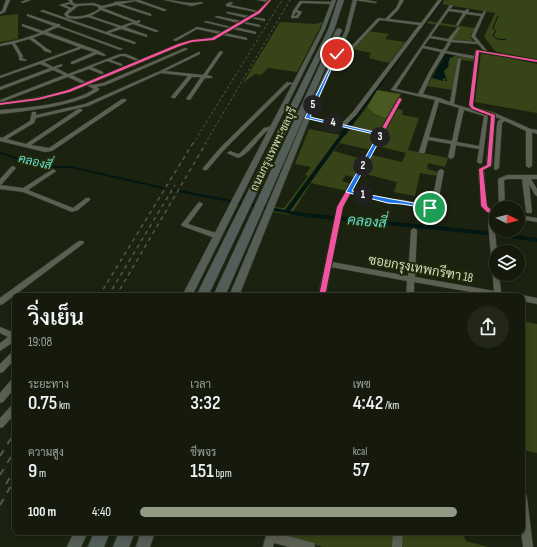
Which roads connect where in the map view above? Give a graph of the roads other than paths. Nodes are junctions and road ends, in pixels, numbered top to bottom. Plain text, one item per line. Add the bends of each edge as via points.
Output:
1 (8, 0) edge
2 (29, 0) edge
3 (124, 0) edge
4 (128, 0) edge
5 (136, 0) edge
6 (166, 0) edge
7 (258, 0) edge
8 (312, 0) edge
9 (348, 0) edge
10 (356, 0) edge
11 (402, 0) edge
12 (440, 0) edge
13 (69, 1) edge
14 (270, 1) edge
15 (336, 1) edge
16 (370, 1) edge
17 (23, 2) dead end
18 (89, 2) edge
19 (109, 2) edge
20 (375, 2) dead end
21 (115, 3) junction
22 (201, 3) dead end
23 (231, 3) dead end
24 (102, 6) junction
25 (450, 6) dead end
26 (73, 7) junction
27 (468, 8) dead end
28 (165, 10) dead end
29 (448, 10) junction
30 (42, 11) dead end
31 (295, 11) dead end
32 (259, 12) junction
33 (466, 12) junction
34 (1, 13) edge
35 (228, 13) dead end
36 (28, 16) dead end
37 (88, 16) junction
38 (150, 16) dead end
39 (217, 17) dead end
40 (250, 17) junction
41 (70, 19) junction
42 (387, 19) junction
43 (264, 20) dead end
44 (136, 22) junction
45 (206, 22) dead end
46 (241, 22) junction
47 (22, 24) dead end
48 (420, 24) junction
49 (57, 26) junction
50 (259, 26) dead end
51 (121, 28) junction
52 (231, 28) junction
53 (157, 31) dead end
54 (45, 33) junction
55 (107, 33) junction
56 (254, 33) dead end
57 (186, 34) junction
58 (221, 34) junction
59 (146, 36) dead end
60 (30, 38) junction
61 (428, 38) dead end
62 (92, 39) junction
63 (205, 39) junction
64 (86, 40) dead end
65 (175, 40) dead end
66 (246, 40) dead end
67 (81, 42) dead end
68 (449, 42) junction
69 (13, 43) junction
70 (134, 43) dead end
71 (477, 43) junction
72 (0, 45) edge
73 (78, 46) junction
74 (43, 47) dead end
75 (422, 47) junction
76 (121, 49) dead end
77 (186, 49) dead end
78 (445, 51) junction
79 (485, 51) junction
80 (98, 52) junction
81 (221, 52) dead end
82 (199, 53) dead end
83 (337, 54) junction
84 (104, 55) dead end
85 (21, 56) dead end
86 (460, 56) junction
87 (477, 56) junction
88 (85, 57) dead end
89 (107, 60) junction
90 (140, 61) junction
91 (40, 62) junction
92 (537, 62) edge
93 (61, 65) dead end
94 (121, 65) dead end
95 (88, 67) junction
96 (54, 69) junction
97 (160, 72) junction
98 (102, 73) dead end
99 (189, 74) junction
100 (67, 76) junction
101 (204, 76) junction
102 (211, 76) dead end
103 (0, 77) edge
104 (295, 84) junction
105 (89, 85) junction
106 (0, 89) edge
107 (21, 94) junction
108 (420, 95) junction
109 (173, 97) dead end
110 (29, 99) junction
111 (188, 99) dead end
112 (400, 99) dead end
113 (438, 99) junction
114 (124, 100) dead end
115 (1, 102) edge
116 (452, 104) junction
117 (462, 107) junction
118 (34, 109) junction
119 (80, 110) dead end
120 (0, 112) edge
121 (493, 114) junction
122 (34, 118) junction
123 (307, 118) junction
124 (505, 119) junction
125 (344, 125) junction
126 (273, 127) junction
127 (529, 130) junction
128 (537, 132) edge
129 (381, 134) junction
130 (427, 138) junction
131 (1, 139) edge
132 (454, 143) junction
133 (26, 146) junction
134 (482, 148) junction
135 (422, 152) dead end
136 (230, 153) dead end
137 (451, 157) dead end
138 (480, 162) dead end
139 (529, 166) dead end
140 (13, 168) dead end
141 (496, 168) dead end
142 (205, 170) dead end
143 (53, 171) dead end
144 (441, 172) dead end
145 (537, 177) edge
146 (526, 178) junction
147 (0, 183) edge
148 (0, 187) edge
149 (24, 190) junction
150 (349, 192) junction
151 (537, 194) edge
152 (88, 199) dead end
153 (502, 201) edge
154 (200, 204) dead end
155 (489, 211) edge
156 (529, 212) dead end
157 (262, 213) junction
158 (525, 218) edge
159 (537, 220) edge
160 (414, 230) dead end
161 (217, 236) junction
162 (492, 237) edge
163 (81, 243) dead end
164 (329, 264) junction
165 (411, 279) junction
166 (12, 293) edge
167 (12, 293) edge
168 (188, 293) edge
169 (203, 293) edge
170 (220, 293) edge
171 (235, 293) edge
172 (323, 293) edge
173 (410, 293) edge
174 (487, 293) edge
175 (498, 293) edge
176 (525, 299) edge
177 (537, 301) edge
178 (0, 302) edge
179 (0, 330) edge
180 (12, 335) edge
181 (12, 338) edge
182 (0, 348) edge
183 (12, 357) edge
184 (0, 369) edge
185 (12, 385) edge
186 (0, 399) edge
187 (12, 411) edge
188 (0, 424) edge
189 (525, 522) edge
190 (80, 535) edge
191 (101, 535) edge
192 (126, 535) edge
193 (147, 535) edge
194 (398, 535) edge
195 (270, 538) edge
196 (74, 547) edge
197 (96, 547) edge
198 (121, 547) edge
199 (143, 547) edge
200 (310, 547) edge
201 (397, 547) edge
202 (528, 547) edge

1 - 34 street
2 - 17 street
3 - 4 street
3 - 19 street
5 - 21 street
5 - 28 street
6 - 22 street via 192,5
7 - 14 street
8 - 15 street
8 - 31 street via 300,3
9 - 157 highway, ถนนกรุงเทพฯ-ชลบุรี via 338,31 262,199
10 - 16 street
10 - 83 main road
11 - 42 street via 397,10
12 - 48 street
13 - 26 street via 69,6
13 - 26 street via 61,5
14 - 32 street
15 - 104 main road
15 - 169 highway, ถนนกรุงเทพฯ-ชลบุรี via 331,30
16 - 20 street
18 - 24 street
18 - 24 street
18 - 26 street
19 - 24 street
21 - 24 street
21 - 38 street
23 - 32 street via 227,5
24 - 37 street
24 - 44 street
25 - 29 street
26 - 41 street via 66,14
27 - 33 street
29 - 33 street
29 - 68 street via 429,37
30 - 41 street
32 - 40 street
33 - 68 street
33 - 71 street via 484,13 473,34
35 - 40 street
36 - 49 street
37 - 41 street
37 - 51 street
39 - 46 street
40 - 43 street
40 - 46 street
41 - 49 street
41 - 55 street
42 - 48 street
42 - 83 street via 379,18 347,53
44 - 51 street
44 - 53 street
45 - 52 street
46 - 50 street
46 - 52 street
47 - 54 street
48 - 125 street
49 - 54 street
49 - 62 street
51 - 55 street
51 - 59 street
52 - 56 street
52 - 58 street
54 - 60 street
54 - 73 street
55 - 62 street
55 - 70 street
57 - 58 street via 197,28
57 - 63 street
57 - 65 street
58 - 63 street via 213,39
58 - 66 street
60 - 69 street
60 - 74 street
61 - 75 street
62 - 64 street
62 - 76 street
63 - 90 street via 187,42
67 - 73 street
68 - 71 street
68 - 78 street
69 - 72 street
69 - 85 street
71 - 79 street
73 - 80 street
73 - 91 street
75 - 78 street
75 - 108 street via 393,90
77 - 105 street via 104,84
78 - 86 street
78 - 108 street
79 - 87 street via 478,50
79 - 92 street
80 - 84 street
80 - 88 street
81 - 101 street
82 - 97 street
83 - 123 main road
86 - 87 street
86 - 116 street
87 - 121 street via 471,105
89 - 90 street via 123,54
89 - 94 street
89 - 95 street
90 - 105 street
91 - 96 street
91 - 103 street
93 - 96 street
95 - 98 street
95 - 100 street
96 - 100 street
96 - 106 street
97 - 99 street
97 - 122 street via 86,105
99 - 101 street
99 - 109 street
100 - 105 street
100 - 107 street
101 - 102 street
101 - 111 street
104 - 126 main road
104 - 142 street via 289,83 222,149
105 - 110 street
105 - 118 street via 97,89 71,100
107 - 110 street
107 - 115 street
108 - 113 street
110 - 115 street
110 - 118 street
112 - 129 street
113 - 116 street
113 - 130 street
114 - 133 street via 50,150
116 - 117 street
117 - 132 street
117 - 134 street via 486,116
118 - 120 street
118 - 122 street
119 - 133 street
121 - 124 street
121 - 155 street via 489,166 481,169 484,206
122 - 131 street via 30,123
123 - 125 street
123 - 157 main road via 272,202
124 - 127 street
124 - 141 street via 499,125
125 - 129 street
126 - 136 street via 266,129 242,154 238,156
126 - 161 main road
127 - 128 street
127 - 139 street
129 - 150 street
130 - 132 street
130 - 135 street
131 - 133 street
132 - 134 street
132 - 137 street
134 - 138 street
140 - 147 street
143 - 149 street
144 - 150 street via 432,208
145 - 146 street
146 - 151 street
146 - 153 street via 501,179
146 - 156 street
148 - 149 street
149 - 152 street via 72,210
150 - 164 street via 340,207
154 - 161 street via 184,225
157 - 170 highway, ถนนกรุงเทพฯ-ชลบุรี
157 - 171 main road
158 - 159 street
160 - 165 street
161 - 168 main road
162 - 175 street
163 - 167 street
164 - 165 street, ซอยกรุงเทพกรีฑา 18
164 - 172 street
165 - 173 street
165 - 174 street, ซอยกรุงเทพกรีฑา 18
166 - 178 street
176 - 177 street
179 - 180 street
181 - 182 street
183 - 184 street
185 - 186 street
187 - 188 street
189 - 202 street
190 - 196 main road
191 - 197 highway
192 - 198 highway
193 - 199 main road
194 - 201 street
195 - 200 street

